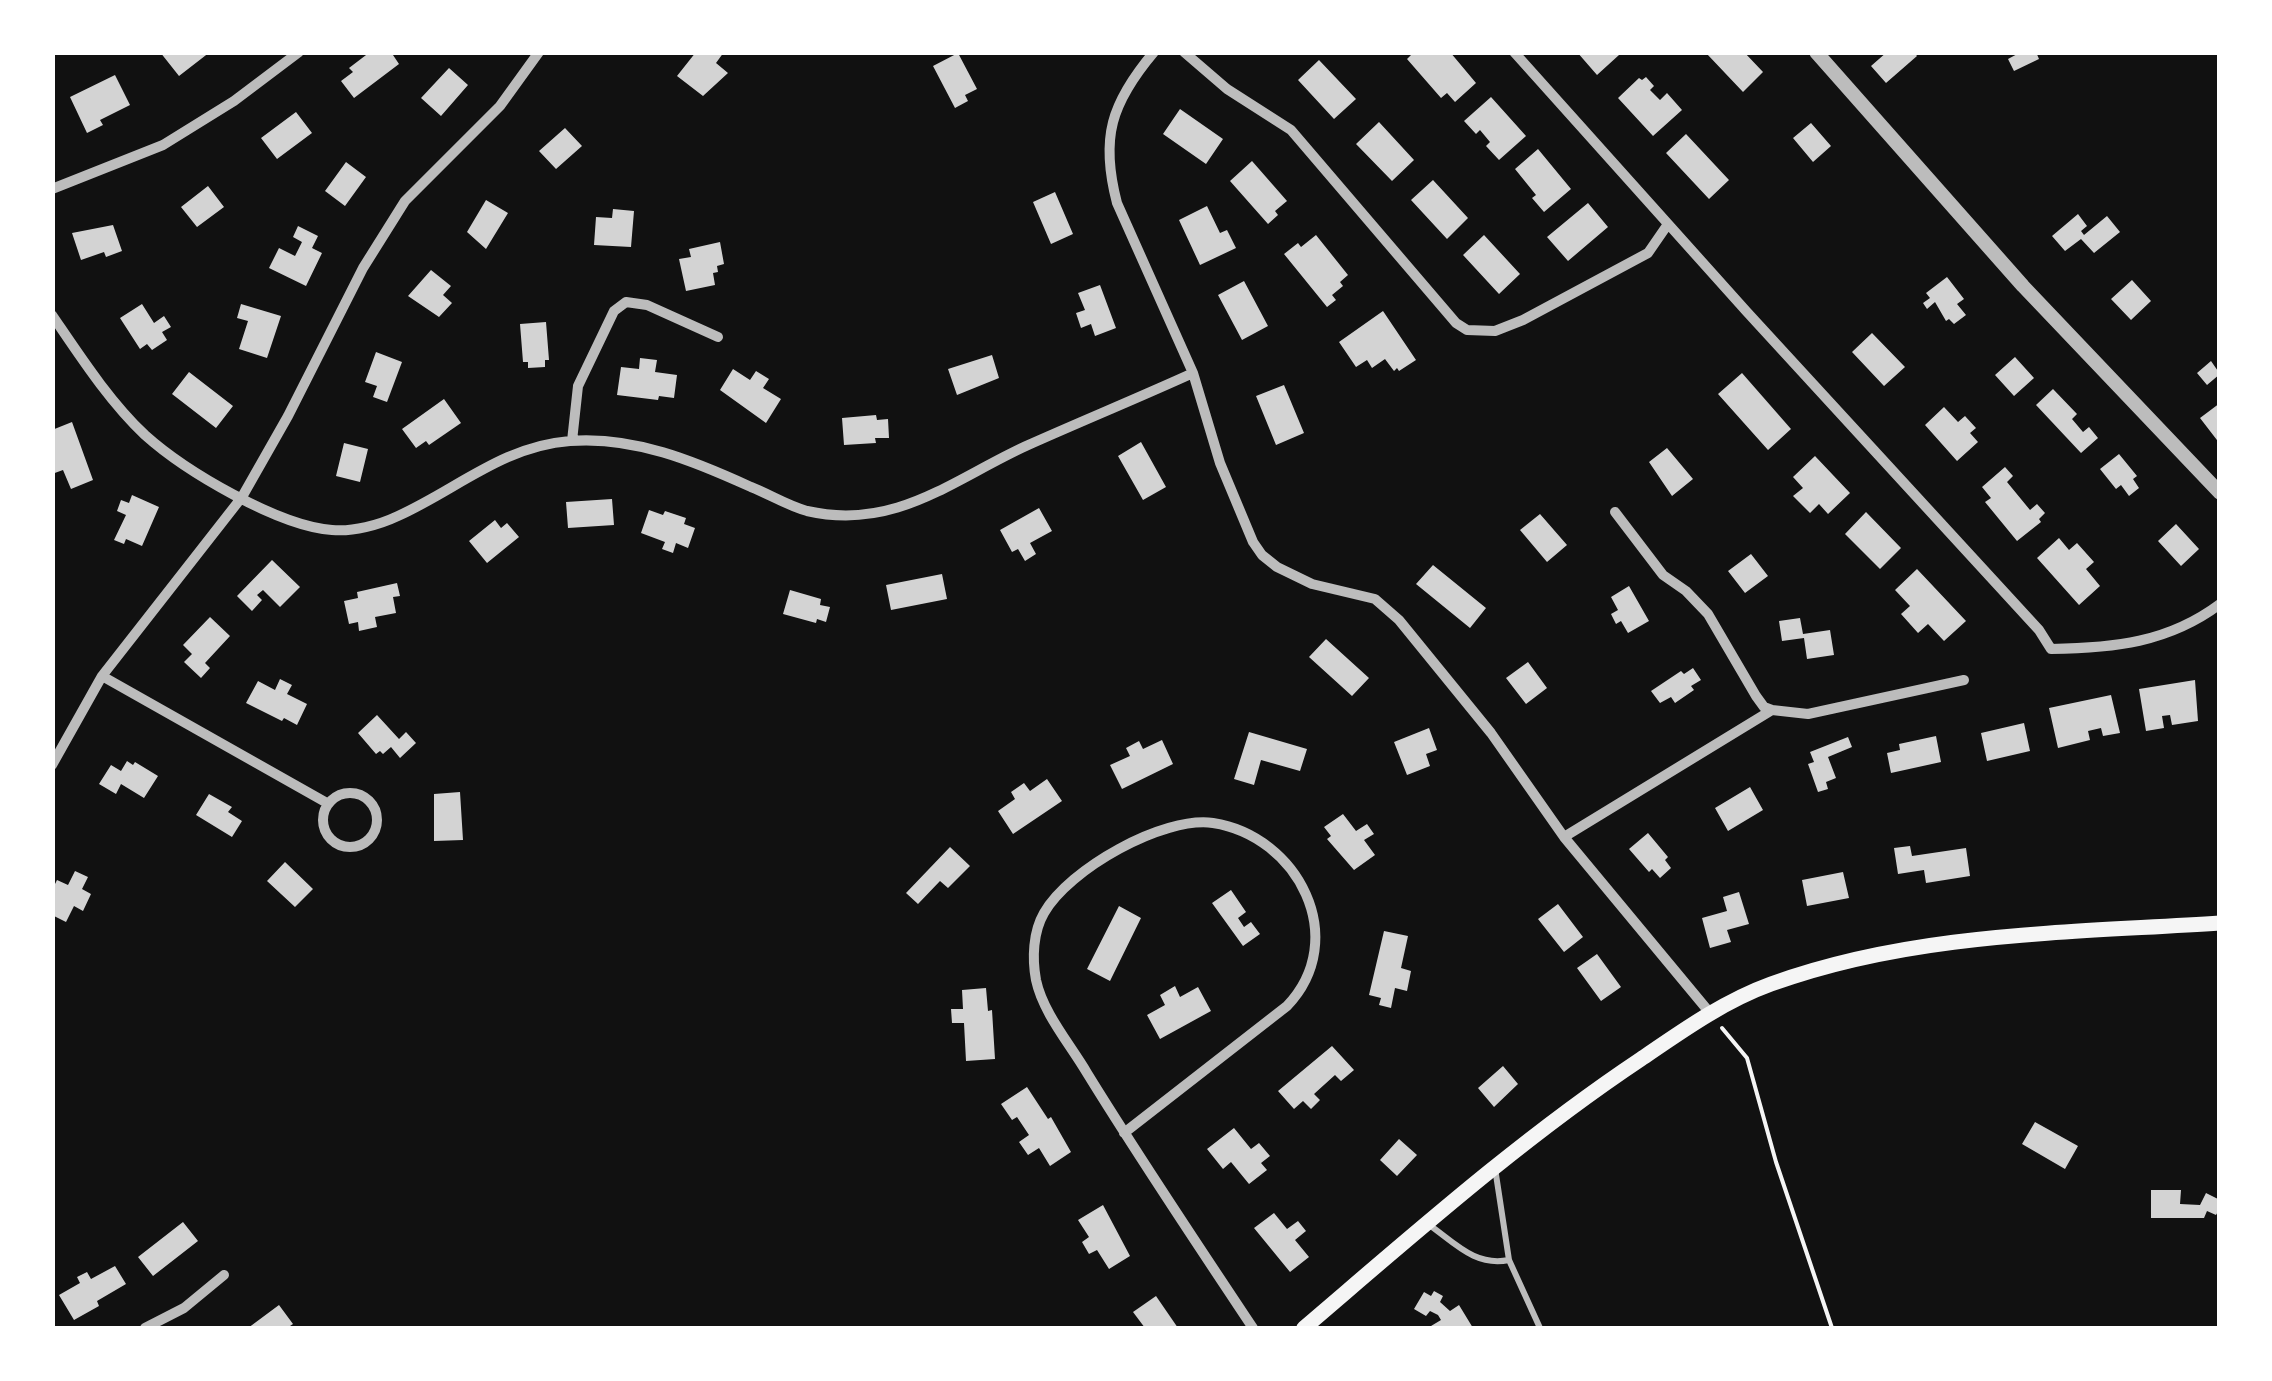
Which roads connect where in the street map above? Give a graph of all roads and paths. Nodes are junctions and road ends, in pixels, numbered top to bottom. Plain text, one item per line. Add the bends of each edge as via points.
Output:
1 (299, 52) edge
2 (539, 52) edge
3 (1154, 52) edge
4 (1184, 52) edge
5 (1514, 52) edge
6 (1816, 52) edge
7 (52, 188) edge
8 (1668, 224) junction
9 (52, 315) edge
10 (718, 337) dead end
11 (1193, 374) junction
12 (572, 440) junction
13 (2220, 494) edge
14 (242, 496) junction
15 (1616, 512) dead end
16 (2220, 604) edge
17 (102, 676) junction
18 (1964, 680) dead end
19 (1772, 710) junction
20 (52, 765) edge
21 (326, 803) junction
22 (1564, 837) junction
23 (2220, 923) edge
24 (1710, 1013) junction
25 (1124, 1133) junction
26 (1495, 1168) junction
27 (1428, 1224) junction
28 (1509, 1260) junction
29 (224, 1275) dead end
30 (144, 1328) edge
31 (1253, 1328) edge
32 (1304, 1328) edge
33 (1540, 1328) edge
34 (1832, 1328) edge

1 - 7 street via 163,145
2 - 14 street via 500,106 405,200
3 - 11 street via 1121,99 1106,145 1117,203
4 - 8 street via 1227,90 1290,130 1467,330 1495,331 1523,320 1648,253
5 - 8 street
6 - 13 street via 2023,286
8 - 16 street via 2051,649 2156,638
9 - 14 street via 146,435 205,480
10 - 12 street via 647,305 626,302 614,310 578,386
11 - 12 street via 1022,448 929,498 866,514 806,510 674,454
11 - 22 street via 1220,464 1262,554 1312,584 1375,600 1399,620
12 - 14 street via 506,456 400,516 367,527 312,527
14 - 17 street
15 - 19 street via 1664,575 1708,614 1756,696
17 - 20 street
17 - 21 street
18 - 19 street via 1808,714
19 - 22 street
21 - 21 street via 356,793 368,799 376,815 373,839 356,848 334,842 323,824
22 - 24 street
23 - 24 main road via 1884,953 1768,985
24 - 26 main road
24 - 34 path via 1747,1058
25 - 25 street via 1287,1006 1312,968 1314,916 1302,886 1274,852 1237,829 1192,822 1150,834 1083,874 1053,900 1039,925 1034,960 1042,998
25 - 31 street
26 - 27 main road
26 - 28 lane
27 - 28 lane via 1478,1260
27 - 32 main road
28 - 33 lane
29 - 30 street via 184,1308

